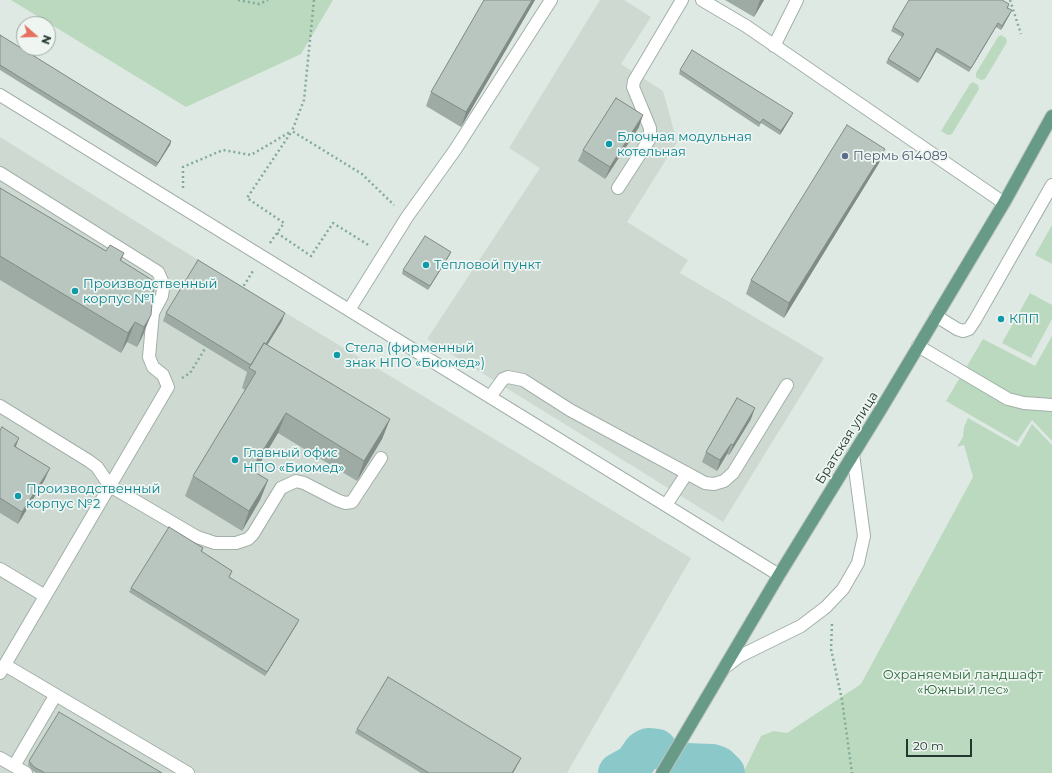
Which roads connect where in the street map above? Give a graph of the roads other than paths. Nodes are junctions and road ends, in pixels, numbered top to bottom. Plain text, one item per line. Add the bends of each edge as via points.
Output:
1 (551, 0) edge
2 (682, 0) edge
3 (702, 0) edge
4 (797, 0) edge
5 (774, 46) junction
6 (0, 95) edge
7 (1052, 116) edge
8 (0, 173) edge
9 (1052, 185) edge
10 (618, 188) dead end
11 (1004, 203) junction
12 (349, 310) junction
13 (936, 316) junction
14 (918, 346) junction
15 (787, 385) dead end
16 (490, 397) junction
17 (0, 406) edge
18 (1050, 407) edge
19 (853, 454) junction
20 (381, 458) edge
21 (686, 473) junction
22 (110, 486) junction
23 (666, 505) junction
24 (0, 569) edge
25 (779, 574) junction
26 (45, 596) junction
27 (2, 669) edge
28 (723, 669) junction
29 (55, 696) junction
30 (0, 758) edge
31 (14, 766) junction
32 (26, 773) edge
33 (188, 773) edge
34 (662, 773) edge

1 - 12 lane via 455,150 407,216
2 - 10 lane via 634,81 650,134 649,140
3 - 5 lane via 727,13
4 - 5 lane
5 - 11 lane
6 - 12 lane
7 - 11 main road, Братская улица
8 - 22 lane via 158,272 162,281 163,289 152,320 149,357 153,367 163,375 168,387
9 - 13 lane via 969,329 957,329
11 - 13 main road, Братская улица
12 - 16 lane
13 - 14 main road, Братская улица
14 - 18 lane via 1008,399
14 - 19 main road, Братская улица
15 - 21 lane via 733,473 724,481 705,483
16 - 21 lane via 503,379 508,377 523,380 553,400
16 - 23 lane
17 - 22 lane via 89,461 97,467
19 - 25 main road, Братская улица
19 - 28 lane via 864,536 858,563 843,589 801,626 740,656
20 - 22 lane via 352,502 337,500 296,481 282,488 253,534 248,539 236,543 215,543 197,537
21 - 23 lane
22 - 26 lane
23 - 25 lane
24 - 26 lane
25 - 28 main road, Братская улица
26 - 27 lane
27 - 29 lane
28 - 34 main road, Братская улица
29 - 31 lane
29 - 33 lane
30 - 31 lane
31 - 32 lane

